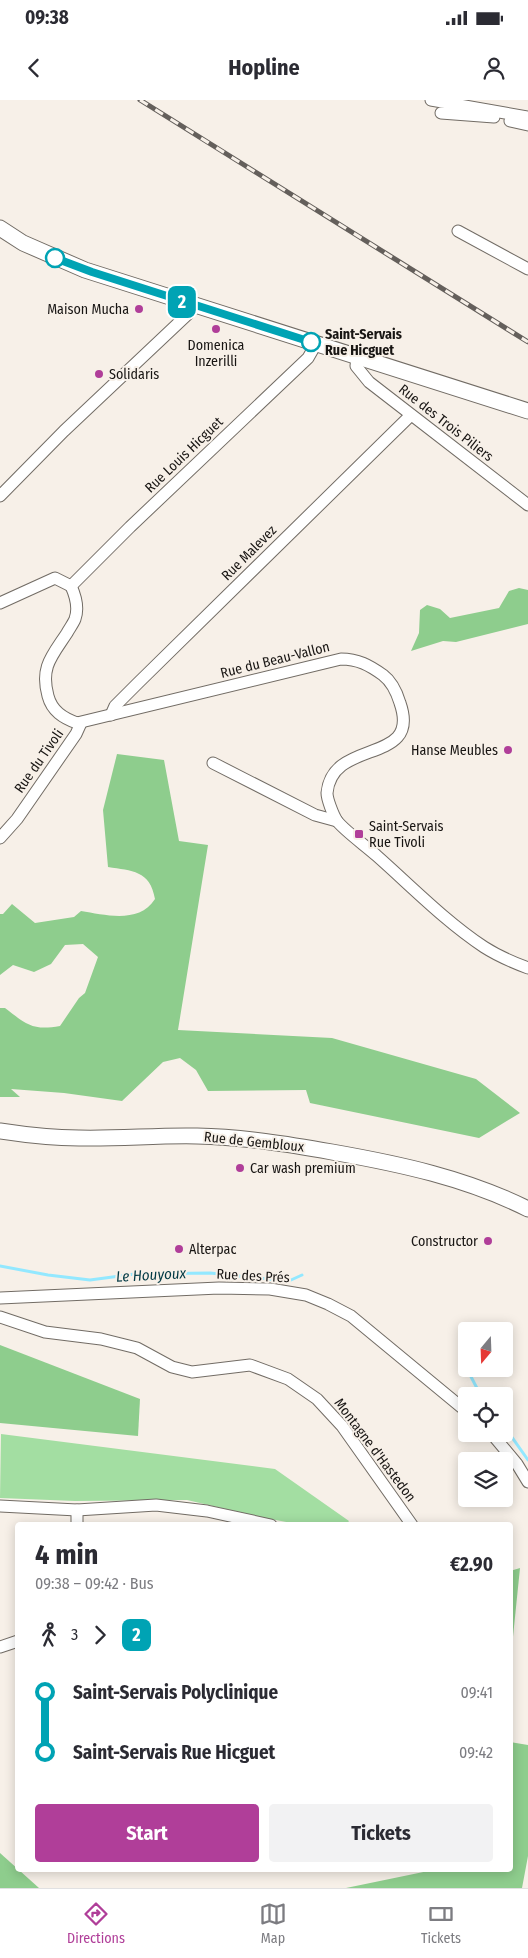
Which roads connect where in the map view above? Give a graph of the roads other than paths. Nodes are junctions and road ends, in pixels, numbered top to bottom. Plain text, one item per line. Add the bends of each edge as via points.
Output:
1 (431, 100) edge
2 (441, 113) dead end
3 (528, 117) edge
4 (528, 125) edge
5 (0, 228) edge
6 (458, 231) dead end
7 (528, 269) edge
8 (195, 306) junction
9 (316, 344) junction
10 (357, 356) junction
11 (528, 411) edge
12 (411, 415) junction
13 (0, 496) edge
14 (528, 505) edge
15 (71, 586) junction
16 (0, 603) edge
17 (111, 715) junction
18 (81, 723) junction
19 (213, 763) dead end
20 (337, 820) junction
21 (0, 838) edge
22 (528, 968) edge
23 (0, 1131) edge
24 (528, 1209) edge
25 (0, 1298) edge
26 (0, 1316) edge
27 (458, 1403) edge
28 (499, 1442) edge
29 (528, 1482) edge
30 (0, 1506) edge
31 (77, 1510) junction
32 (78, 1522) edge
33 (258, 1522) edge
34 (410, 1522) edge
35 (15, 1642) edge
36 (0, 1647) edge

1 - 3 street
2 - 4 street via 488,116
5 - 8 main road via 23,243 85,270
6 - 7 street
8 - 9 main road
8 - 13 street
9 - 10 main road
9 - 15 street, Rue Louis Hicguet via 308,358
10 - 11 main road
10 - 12 street, Rue des Trois Piliers via 356,366 369,382
12 - 14 street, Rue des Trois Piliers
12 - 17 street, Rue Malevez via 138,683 115,706
15 - 16 street via 55,578
15 - 18 street via 77,600 75,619 49,662 44,680 57,713 67,720
17 - 18 street, Rue du Beau-Vallon
17 - 20 street, Rue du Beau-Vallon via 341,659 363,662 388,678 402,707 404,726 399,738 342,763 330,778 327,795
18 - 21 street, Rue du Tivoli via 17,819
19 - 20 street via 315,815
20 - 22 street, Rue du Beau-Vallon via 457,927 505,960
23 - 24 main road, Rue de Gembloux via 78,1138 198,1136 288,1144 429,1172 501,1195
25 - 27 street, Rue des Prés via 219,1288 270,1289 306,1295 351,1316
26 - 34 street, Montagne d'Hastedon via 45,1332 101,1339 137,1348 172,1368 192,1372 250,1365 288,1379 317,1399 342,1426
28 - 29 street
30 - 31 street
31 - 32 street
31 - 33 street via 156,1505 207,1510
35 - 36 street

